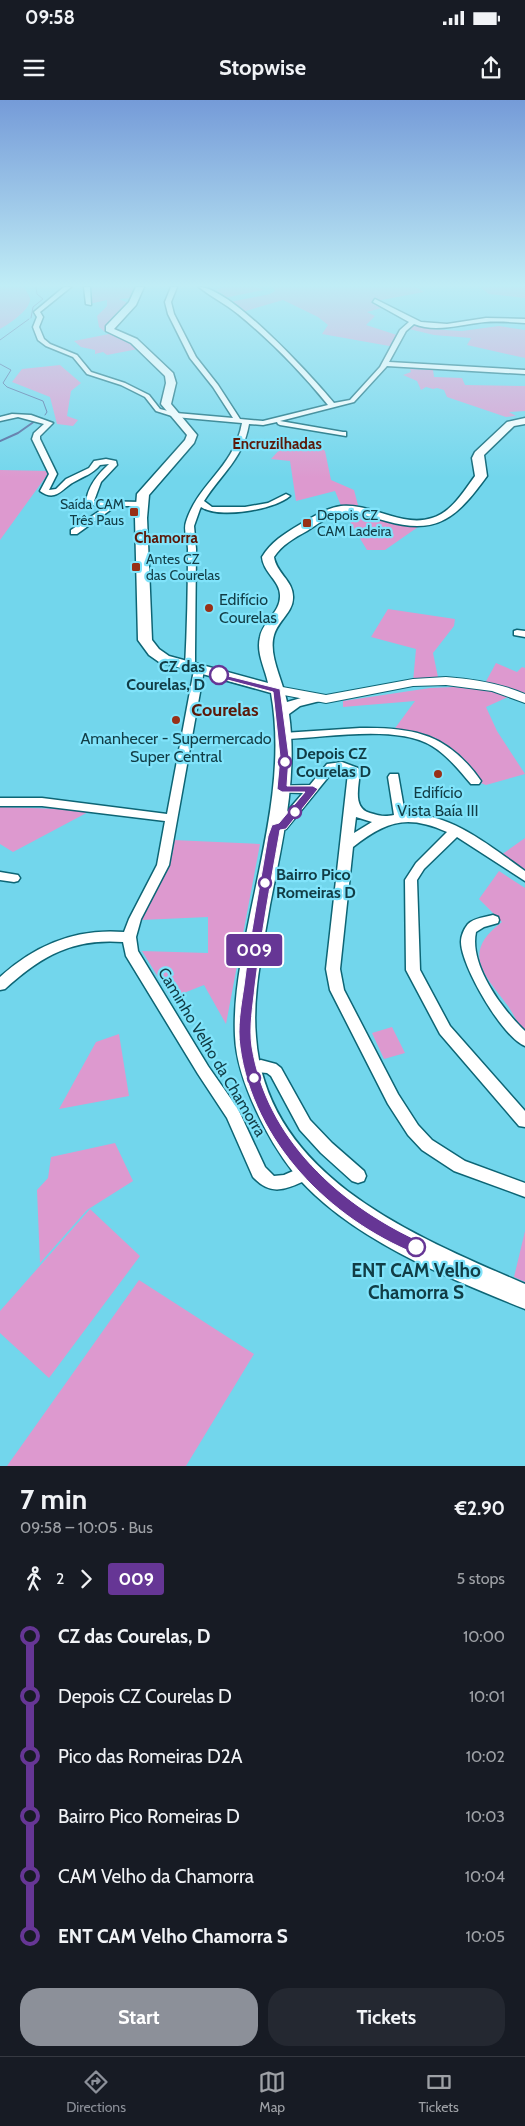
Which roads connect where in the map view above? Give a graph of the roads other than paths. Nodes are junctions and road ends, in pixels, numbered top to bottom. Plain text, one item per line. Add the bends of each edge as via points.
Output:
1 (58, 351) edge
2 (144, 351) edge
3 (189, 351) edge
4 (282, 351) edge
5 (393, 351) edge
6 (386, 364) junction
7 (525, 372) edge
8 (333, 407) junction
9 (175, 415) junction
10 (0, 419) edge
11 (242, 421) junction
12 (525, 421) edge
13 (273, 422) junction
14 (343, 434) dead end
15 (286, 496) dead end
16 (200, 502) junction
17 (142, 504) junction
18 (113, 505) junction
19 (74, 532) dead end
20 (194, 669) junction
21 (272, 669) junction
22 (242, 682) junction
23 (277, 690) junction
24 (314, 698) junction
25 (525, 699) edge
26 (280, 714) junction
27 (283, 736) junction
28 (394, 777) dead end
29 (475, 781) dead end
30 (282, 789) junction
31 (313, 789) junction
32 (0, 802) edge
33 (352, 803) junction
34 (171, 818) junction
35 (400, 819) junction
36 (381, 821) junction
37 (275, 827) junction
38 (456, 830) junction
39 (346, 846) junction
40 (0, 876) edge
41 (14, 878) dead end
42 (525, 878) edge
43 (493, 920) dead end
44 (129, 936) junction
45 (0, 985) edge
46 (525, 1040) edge
47 (250, 1067) junction
48 (524, 1120) edge
49 (307, 1172) junction
50 (358, 1176) dead end
51 (525, 1190) edge
52 (525, 1297) edge

1 - 9 street via 75,356 89,373 123,384 147,396 158,410
2 - 9 main road via 170,375 165,401
3 - 11 street
4 - 8 street
5 - 6 street
6 - 7 street
6 - 8 street via 352,401
8 - 13 street
9 - 11 street
9 - 17 main road via 191,432 191,438 143,494
10 - 18 street via 18,414 49,423 36,439 53,474 44,491 59,491 69,481 92,470 97,463 113,463 89,500 94,504
11 - 13 street
11 - 16 street via 245,438 237,455
12 - 21 main road via 511,424 478,454 481,476 461,503 441,519 414,524 342,510 329,513 276,547 268,557 268,564 288,598 268,632 266,649
13 - 14 street
15 - 16 street via 270,505 245,509 210,509
16 - 20 street via 189,525
17 - 18 street
17 - 20 main road via 146,640 159,656
18 - 19 street
20 - 22 main road
20 - 34 street
21 - 22 main road
21 - 23 main road
22 - 23 main road
23 - 24 street
23 - 26 main road
24 - 25 street via 336,698 406,683 437,682 484,685
24 - 26 main road via 295,703
26 - 27 main road
27 - 29 street via 413,733 436,743
27 - 30 main road via 285,767
28 - 35 street
30 - 31 street
30 - 37 main road
31 - 33 street via 331,767 350,768 354,772
31 - 37 street via 282,826
32 - 34 street via 42,802
33 - 36 street via 359,814
33 - 39 street
34 - 44 street via 163,865 136,914
35 - 36 street
35 - 38 street via 431,820
36 - 39 street via 358,834
37 - 47 main road via 246,1018
38 - 42 street
38 - 48 street via 420,866 411,880 413,970 445,1030
39 - 51 street via 333,969 336,990 393,1099 427,1145 460,1166
40 - 41 street
43 - 46 street via 478,923 470,931 468,956 497,1006
44 - 45 street via 96,934 55,946 39,954
44 - 49 street, Caminho Velho da Chamorra via 131,952 233,1114 259,1172 274,1183 286,1182
47 - 49 main road via 264,1107
47 - 50 street via 269,1068 278,1073 300,1118 328,1150
49 - 52 main road via 341,1204 388,1234

